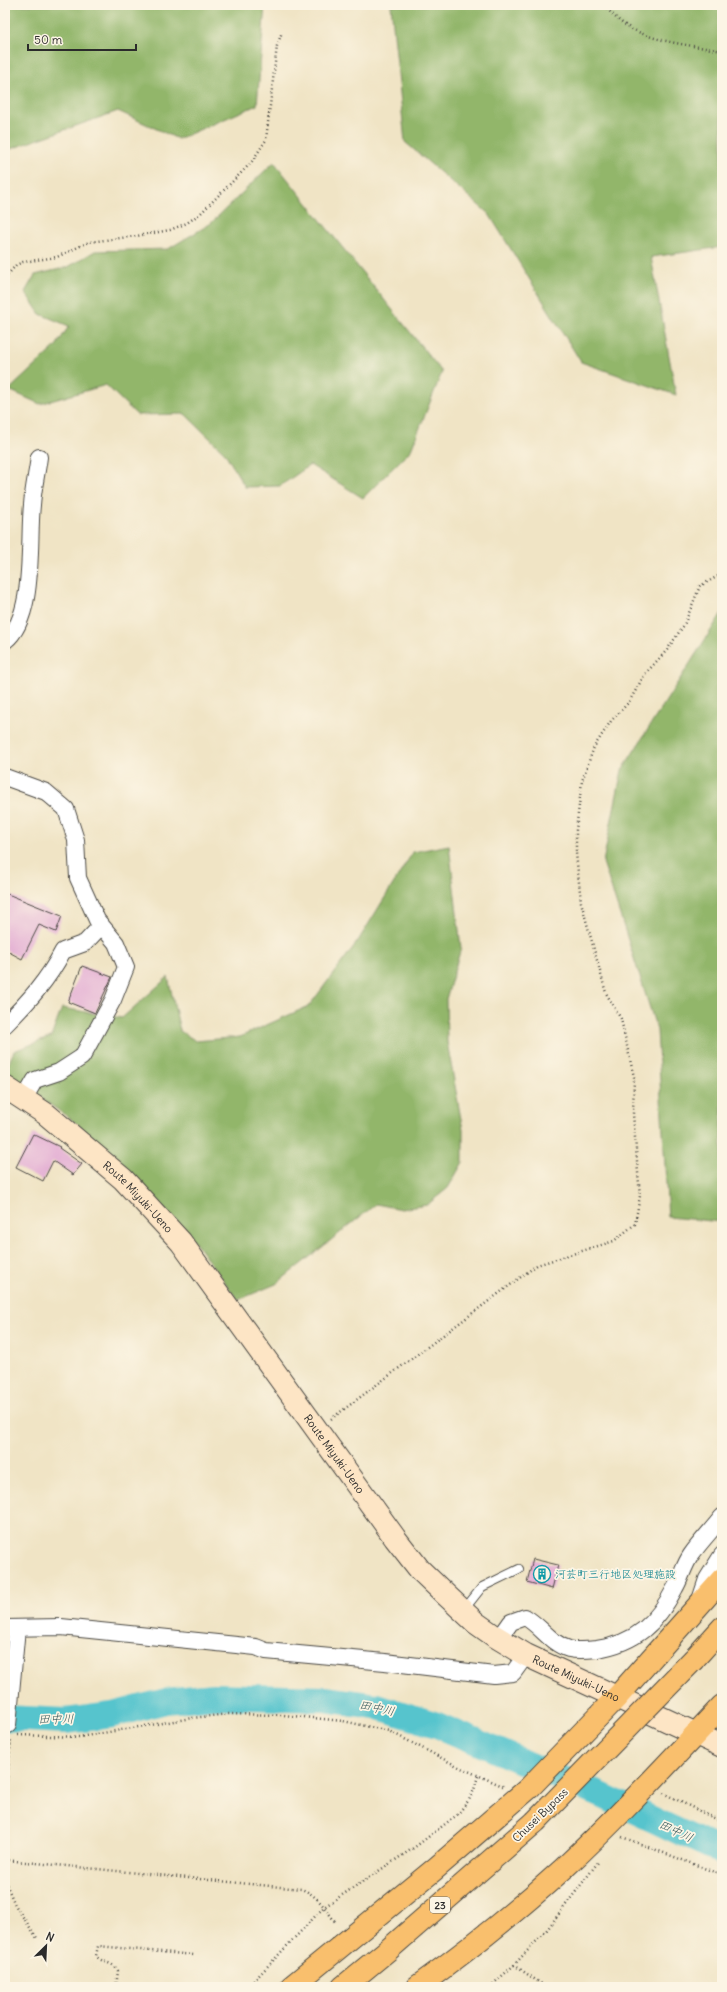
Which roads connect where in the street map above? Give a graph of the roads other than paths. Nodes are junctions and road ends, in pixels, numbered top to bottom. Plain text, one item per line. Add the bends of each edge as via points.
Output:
1 (39, 457) dead end
2 (5, 641) edge
3 (5, 777) edge
4 (101, 926) junction
5 (5, 1024) edge
6 (5, 1087) edge
7 (24, 1099) junction
8 (722, 1517) edge
9 (722, 1555) edge
10 (519, 1569) dead end
11 (722, 1579) edge
12 (698, 1607) junction
13 (463, 1611) junction
14 (11, 1628) edge
15 (722, 1628) edge
16 (499, 1639) junction
17 (526, 1655) junction
18 (617, 1698) junction
19 (722, 1706) edge
20 (8, 1725) dead end
21 (695, 1734) junction
22 (722, 1746) edge
23 (291, 1987) edge
24 (343, 1987) edge
25 (417, 1987) edge

1 - 2 street via 31,506 28,582 21,616 11,637
3 - 4 street via 46,792 66,809 76,840 78,878
4 - 5 street via 85,943 63,951 52,972 31,999
4 - 7 street via 116,942 126,967 112,1000 82,1057 59,1072 35,1080
6 - 7 main road, Route Miyuki-Ueno
7 - 13 main road, Route Miyuki-Ueno via 124,1179 181,1242 395,1538 420,1570
8 - 16 street via 690,1556 676,1588 662,1611 643,1631 615,1646 569,1649 556,1643 525,1617 511,1622
9 - 12 street via 707,1579
10 - 13 lane via 482,1587
11 - 12 highway
12 - 18 highway
13 - 16 main road, Route Miyuki-Ueno
14 - 17 street via 61,1627 494,1675 514,1673
14 - 20 street
15 - 24 highway, Chusei Bypass / 23, bridge via 535,1822
16 - 17 main road, Route Miyuki-Ueno
17 - 18 main road, Route Miyuki-Ueno
18 - 21 main road, Route Miyuki-Ueno
18 - 23 highway via 586,1730 519,1788 435,1869
19 - 21 highway
21 - 22 main road, Route Miyuki-Ueno
21 - 25 highway via 659,1782 597,1850

